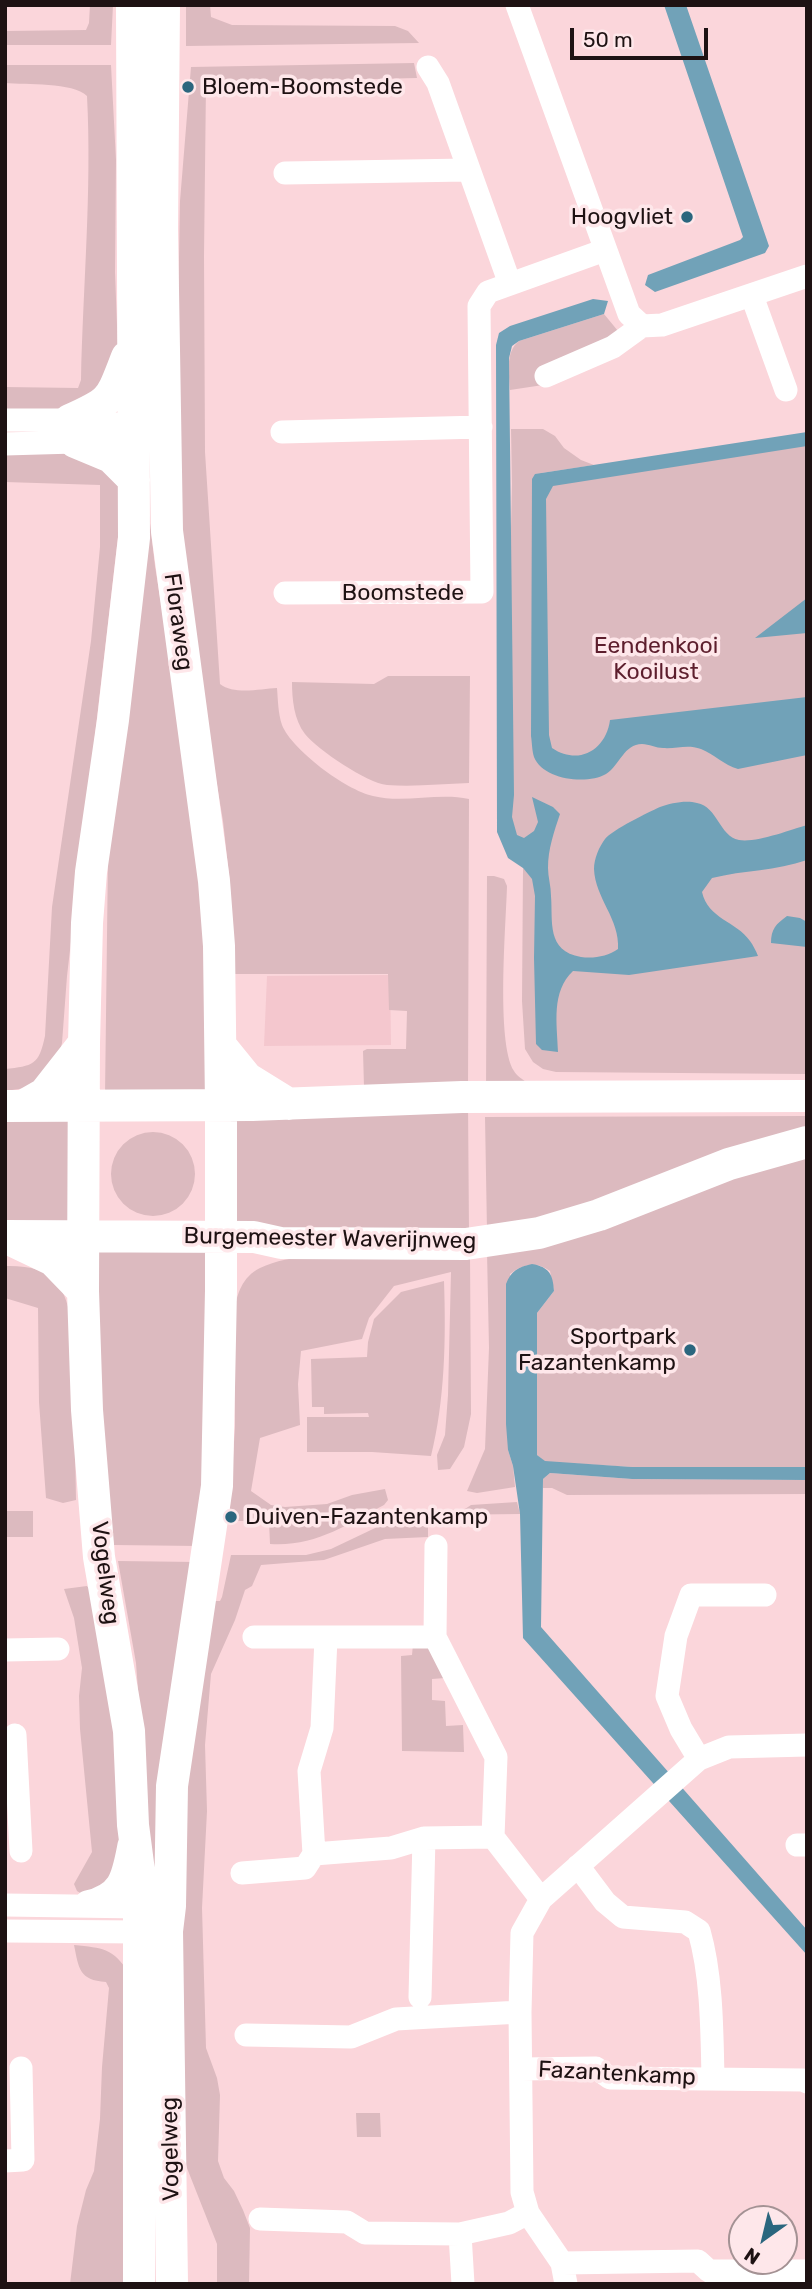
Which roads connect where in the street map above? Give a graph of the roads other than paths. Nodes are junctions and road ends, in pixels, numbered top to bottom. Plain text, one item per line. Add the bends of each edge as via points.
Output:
1 (132, 5) edge
2 (164, 5) edge
3 (517, 5) edge
4 (428, 67) dead end
5 (467, 170) junction
6 (285, 173) dead end
7 (605, 250) junction
8 (807, 276) edge
9 (510, 284) junction
10 (752, 296) junction
11 (635, 320) junction
12 (134, 339) junction
13 (546, 376) dead end
14 (786, 390) dead end
15 (5, 420) edge
16 (481, 427) junction
17 (165, 430) junction
18 (72, 431) junction
19 (134, 431) junction
20 (282, 432) dead end
21 (5, 444) edge
22 (134, 480) junction
23 (285, 593) dead end
24 (84, 1043) junction
25 (221, 1046) junction
26 (807, 1096) edge
27 (289, 1104) junction
28 (176, 1105) junction
29 (221, 1105) junction
30 (14, 1106) edge
31 (84, 1106) junction
32 (144, 1106) junction
33 (807, 1142) edge
34 (85, 1144) junction
35 (221, 1163) junction
36 (84, 1185) junction
37 (220, 1197) junction
38 (5, 1237) edge
39 (84, 1237) junction
40 (128, 1237) junction
41 (169, 1237) junction
42 (220, 1237) junction
43 (281, 1243) junction
44 (221, 1290) junction
45 (83, 1291) junction
46 (436, 1546) dead end
47 (765, 1595) dead end
48 (254, 1637) dead end
49 (435, 1637) junction
50 (326, 1639) junction
51 (58, 1649) dead end
52 (5, 1650) edge
53 (15, 1735) dead end
54 (807, 1745) edge
55 (699, 1759) junction
56 (12, 1807) edge
57 (133, 1825) junction
58 (493, 1837) junction
59 (424, 1839) junction
60 (21, 1851) dead end
61 (314, 1854) junction
62 (578, 1866) junction
63 (242, 1873) dead end
64 (541, 1899) junction
65 (5, 1905) edge
66 (72, 1905) junction
67 (154, 1919) junction
68 (5, 1931) edge
69 (420, 1997) dead end
70 (520, 2012) junction
71 (246, 2035) dead end
72 (21, 2068) dead end
73 (522, 2069) junction
74 (713, 2079) junction
75 (807, 2081) edge
76 (5, 2161) edge
77 (528, 2213) junction
78 (260, 2219) dead end
79 (460, 2234) junction
80 (807, 2271) edge
81 (564, 2273) edge
82 (139, 2284) edge
83 (172, 2284) edge
84 (463, 2284) edge

1 - 12 main road, Floraweg
2 - 17 main road, Floraweg
3 - 7 street
4 - 5 street via 438,83
5 - 6 street
5 - 9 street
7 - 9 street, Boomstede
7 - 11 street
8 - 10 street
9 - 16 street, Boomstede via 488,292 479,306
10 - 11 street via 662,325
10 - 14 street
11 - 13 street via 613,347
12 - 18 main road via 113,394
12 - 19 main road, Floraweg
15 - 18 street
16 - 20 street
16 - 23 street, Boomstede via 482,593
17 - 19 street
17 - 25 main road, Floraweg via 168,543 214,881
18 - 19 street
18 - 21 street
18 - 22 main road via 111,457
19 - 22 main road, Floraweg
22 - 24 main road, Floraweg via 134,538 91,873
24 - 30 main road via 44,1094
24 - 31 main road, Floraweg
25 - 27 main road via 247,1078
25 - 29 main road, Floraweg
26 - 27 main road via 471,1097
27 - 29 main road
28 - 29 main road
28 - 32 main road
28 - 35 main road
29 - 35 main road, Floraweg
30 - 31 main road
31 - 32 main road
31 - 34 main road, Floraweg
32 - 34 main road
33 - 43 main road, Burgemeester Waverijnweg via 729,1164 599,1215 539,1233 466,1244
34 - 36 main road, Floraweg
35 - 37 main road, Floraweg
36 - 39 main road, Floraweg
36 - 40 main road
37 - 41 main road
37 - 42 main road, Floraweg
38 - 39 main road, Burgemeester Waverijnweg
38 - 45 main road via 52,1260
39 - 40 main road, Burgemeester Waverijnweg
39 - 45 main road, Vogelweg
40 - 41 main road, Burgemeester Waverijnweg
41 - 42 main road, Burgemeester Waverijnweg
42 - 43 main road, Burgemeester Waverijnweg
42 - 44 main road, Vogelweg
43 - 44 main road via 245,1260
44 - 67 main road, Vogelweg via 217,1486
45 - 57 main road, Vogelweg via 99,1557 129,1731
46 - 49 street
47 - 55 street via 691,1595 676,1636 667,1696
48 - 50 street
49 - 50 street
49 - 58 street via 496,1757
50 - 61 street via 322,1728 309,1771
51 - 52 street
53 - 56 street
54 - 55 street, Fazantenkamp via 729,1747
55 - 62 street, Fazantenkamp
56 - 60 street
57 - 66 street via 116,1888 98,1900
57 - 67 main road, Vogelweg via 139,1871
58 - 59 street
58 - 64 street
59 - 61 street via 391,1849
59 - 69 street
61 - 63 street via 304,1868
62 - 64 street, Fazantenkamp
62 - 74 street, Fazantenkamp via 605,1902 623,1917 685,1922 699,1931
64 - 70 street, Fazantenkamp via 522,1933
65 - 66 street
66 - 67 street
67 - 68 street
67 - 82 main road, Vogelweg
67 - 83 main road, Vogelweg
70 - 71 street via 396,2019 351,2036
70 - 73 street, Fazantenkamp
72 - 76 street via 23,2160
73 - 74 street, Fazantenkamp via 596,2068 610,2078
73 - 77 street, Fazantenkamp via 522,2192
74 - 75 street, Fazantenkamp
77 - 79 street via 509,2223
77 - 81 street, Fazantenkamp
78 - 79 street via 347,2222 365,2233
79 - 84 street
80 - 81 street, Fazantenkamp via 709,2271 698,2261

